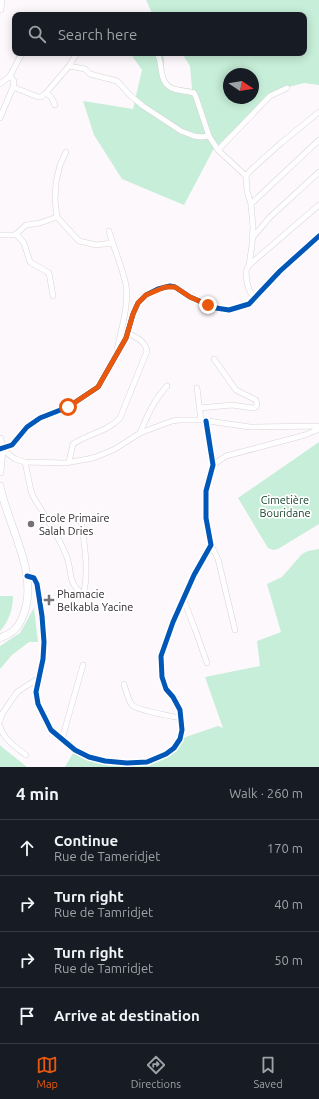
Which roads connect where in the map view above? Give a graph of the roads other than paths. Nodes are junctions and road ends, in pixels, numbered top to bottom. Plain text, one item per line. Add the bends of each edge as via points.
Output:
1 (0, 0) edge
2 (0, 9) edge
3 (20, 56) edge
4 (75, 56) edge
5 (158, 56) edge
6 (69, 66) junction
7 (10, 76) junction
8 (0, 84) edge
9 (13, 87) junction
10 (287, 88) dead end
11 (46, 93) junction
12 (55, 105) dead end
13 (319, 112) edge
14 (0, 118) edge
15 (209, 136) junction
16 (319, 140) edge
17 (218, 150) junction
18 (66, 152) dead end
19 (319, 172) edge
20 (246, 176) junction
21 (252, 204) junction
22 (319, 205) edge
23 (57, 216) junction
24 (109, 231) dead end
25 (16, 234) junction
26 (0, 235) edge
27 (319, 236) edge
28 (253, 237) junction
29 (112, 243) junction
30 (249, 265) junction
31 (53, 296) dead end
32 (255, 297) junction
33 (128, 333) junction
34 (116, 355) junction
35 (214, 359) dead end
36 (167, 386) dead end
37 (197, 388) dead end
38 (200, 408) junction
39 (204, 421) junction
40 (319, 428) edge
41 (140, 433) junction
42 (0, 439) edge
43 (1, 449) edge
44 (1, 460) edge
45 (25, 462) junction
46 (69, 462) junction
47 (213, 465) junction
48 (0, 472) edge
49 (0, 486) edge
50 (81, 518) dead end
51 (211, 545) junction
52 (27, 576) junction
53 (184, 601) junction
54 (235, 630) dead end
55 (0, 638) edge
56 (207, 663) dead end
57 (83, 665) dead end
58 (39, 678) junction
59 (124, 684) dead end
60 (181, 718) junction
61 (0, 721) edge
62 (0, 726) edge
63 (62, 739) junction
64 (26, 755) dead end

1 - 2 main road
3 - 7 street
4 - 6 street
5 - 15 street via 162,78 166,84 194,93
6 - 11 street
6 - 15 street via 117,81 143,106 181,130 194,136
7 - 8 street
7 - 9 street via 14,81
9 - 11 street via 41,97
9 - 14 street
10 - 17 street via 270,96
11 - 12 street
13 - 20 street
15 - 17 street
16 - 21 street
17 - 20 street
18 - 23 street via 56,182
19 - 28 street via 270,217
20 - 21 street via 247,191
21 - 28 street
22 - 30 street
23 - 25 street via 26,225
23 - 29 street via 79,241 96,245
24 - 29 street
25 - 26 street
25 - 31 street via 24,243 30,262 49,273
27 - 32 street
28 - 30 street
29 - 34 street via 126,287 125,313
30 - 32 street via 246,283
32 - 33 street via 249,304 229,310 216,308 170,286 158,289 138,303
33 - 34 street
33 - 46 street via 142,340 147,351 120,418 114,425 74,444
34 - 43 street via 98,387 68,407 40,418 12,445
35 - 38 street via 236,390 256,400 257,404 253,408 232,405
36 - 41 street via 147,415
37 - 38 street
38 - 39 street
39 - 40 street via 250,427
39 - 41 street via 172,421
39 - 47 street
40 - 47 street via 305,435 226,456
41 - 46 street via 115,449 88,460
42 - 43 main road
43 - 44 main road
43 - 45 street via 15,459
44 - 48 main road
45 - 46 street
45 - 50 street via 34,498 67,556 73,584 83,594 86,582 86,557
47 - 51 street via 206,491 206,518
49 - 52 main road
51 - 53 street via 194,575
51 - 54 street via 218,559
52 - 55 main road via 28,600 22,620 14,630
52 - 58 street via 34,578 37,584 42,616 43,659
53 - 56 street
53 - 60 street via 173,622 161,656 162,677 166,689 180,710
57 - 63 street
58 - 61 street via 18,692
58 - 63 street via 36,692 38,704 51,730
59 - 60 street via 134,706
60 - 63 street via 180,739 174,748 147,762 127,764 89,757
62 - 64 street via 10,742

